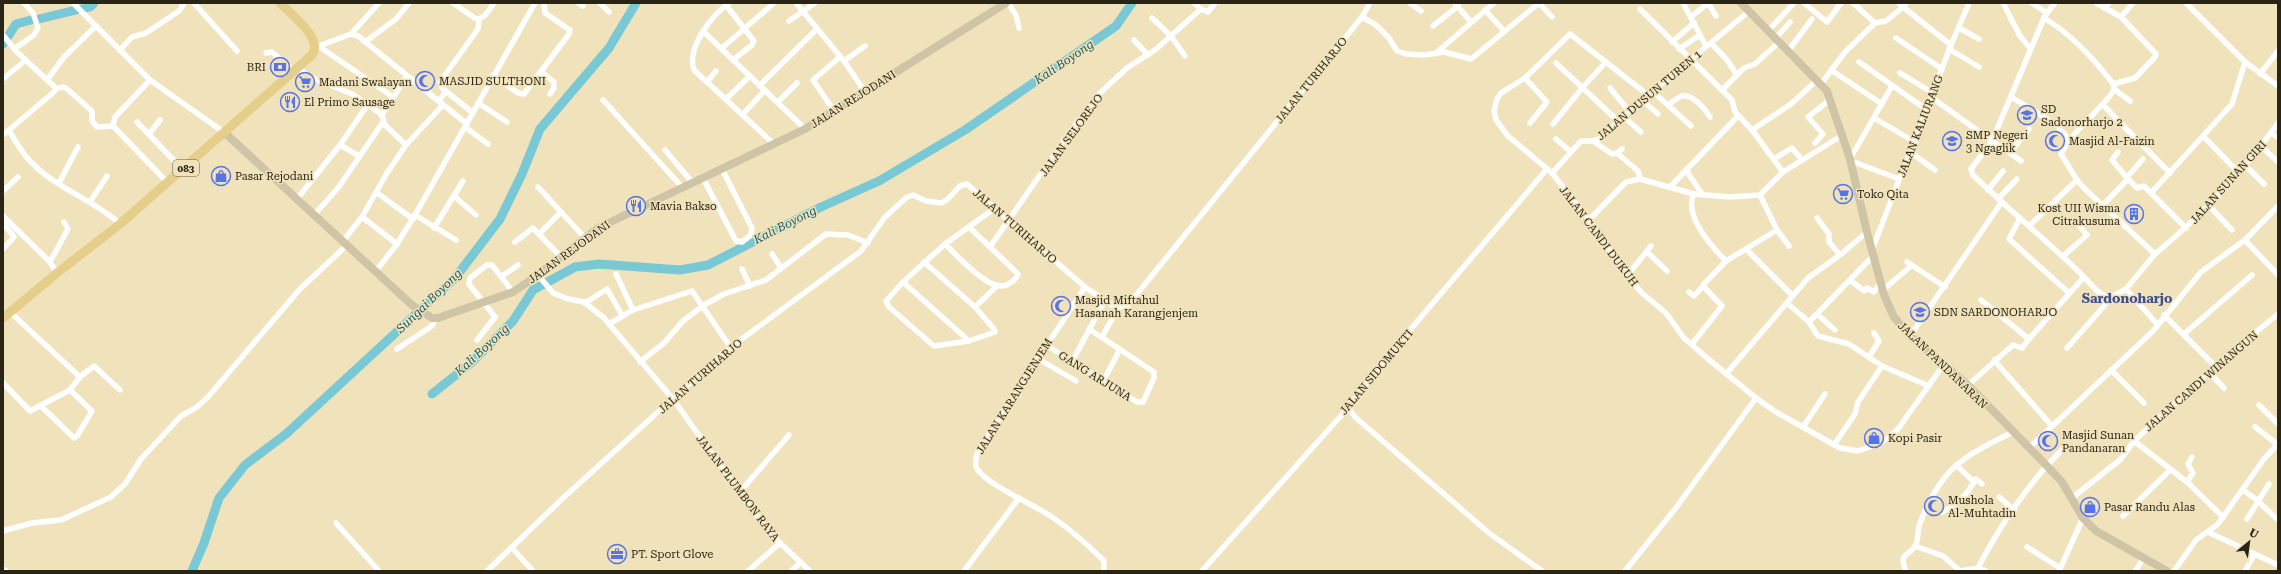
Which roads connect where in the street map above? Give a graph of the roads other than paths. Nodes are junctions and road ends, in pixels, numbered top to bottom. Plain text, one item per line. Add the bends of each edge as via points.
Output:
1 (24, 3) edge
2 (73, 3) edge
3 (184, 3) edge
4 (194, 3) edge
5 (280, 3) edge
6 (379, 3) edge
7 (409, 3) edge
8 (453, 3) edge
9 (494, 3) edge
10 (534, 3) edge
11 (544, 3) edge
12 (600, 3) edge
13 (774, 3) edge
14 (796, 3) edge
15 (815, 3) edge
16 (1007, 3) edge
17 (1194, 3) edge
18 (1215, 3) edge
19 (1370, 3) edge
20 (1410, 3) edge
21 (1494, 3) edge
22 (1539, 3) edge
23 (1683, 3) edge
24 (1708, 3) edge
25 (1741, 3) edge
26 (1794, 3) edge
27 (1804, 3) edge
28 (1841, 3) edge
29 (1853, 3) edge
30 (1969, 3) edge
31 (2003, 3) edge
32 (2032, 3) edge
33 (2055, 3) edge
34 (2096, 3) edge
35 (2109, 3) edge
36 (2133, 3) edge
37 (2186, 3) edge
38 (727, 4) edge
39 (1903, 4) edge
40 (1456, 5) edge
41 (2104, 8) junction
42 (1201, 9) junction
43 (1640, 9) dead end
44 (1485, 10) junction
45 (1421, 11) dead end
46 (609, 12) dead end
47 (804, 12) junction
48 (1748, 12) junction
49 (1716, 16) dead end
50 (2045, 16) junction
51 (1362, 17) junction
52 (1552, 17) dead end
53 (1690, 17) junction
54 (2121, 17) junction
55 (1152, 18) dead end
56 (479, 19) junction
57 (1812, 19) dead end
58 (789, 21) dead end
59 (1470, 21) junction
60 (1790, 22) dead end
61 (1876, 23) junction
62 (1694, 24) junction
63 (96, 26) junction
64 (1433, 26) dead end
65 (1019, 28) dead end
66 (1959, 28) junction
67 (744, 29) junction
68 (818, 29) junction
69 (703, 31) junction
70 (1504, 31) junction
71 (1768, 31) junction
72 (351, 34) junction
73 (1700, 35) junction
74 (1171, 36) junction
75 (5, 38) edge
76 (1896, 38) dead end
77 (1979, 39) dead end
78 (1134, 40) dead end
79 (1777, 40) junction
80 (365, 42) junction
81 (1672, 42) junction
82 (1708, 44) junction
83 (865, 46) dead end
84 (318, 47) junction
85 (1950, 47) junction
86 (14, 48) junction
87 (722, 48) junction
88 (2030, 48) junction
89 (120, 50) junction
90 (1679, 50) junction
91 (1788, 50) junction
92 (237, 51) dead end
93 (2278, 51) edge
94 (266, 53) dead end
95 (1436, 53) junction
96 (1148, 55) junction
97 (1185, 56) dead end
98 (842, 59) junction
99 (1691, 59) junction
100 (26, 60) junction
101 (733, 60) junction
102 (1556, 62) dead end
103 (1606, 62) junction
104 (1859, 62) dead end
105 (2244, 62) junction
106 (1979, 67) dead end
107 (296, 69) junction
108 (1942, 69) junction
109 (1831, 70) junction
110 (716, 71) dead end
111 (542, 72) junction
112 (1900, 73) dead end
113 (2260, 74) junction
114 (493, 75) junction
115 (1737, 75) junction
116 (407, 76) junction
117 (750, 76) junction
118 (1526, 78) junction
119 (3, 79) edge
120 (47, 80) junction
121 (150, 80) junction
122 (707, 82) junction
123 (1819, 82) junction
124 (797, 83) dead end
125 (1892, 86) junction
126 (2113, 86) junction
127 (2278, 86) edge
128 (1583, 87) junction
129 (763, 88) junction
130 (1610, 88) dead end
131 (56, 89) junction
132 (1723, 90) junction
133 (446, 91) junction
134 (865, 92) junction
135 (1650, 93) junction
136 (550, 94) dead end
137 (1932, 95) junction
138 (393, 97) junction
139 (2011, 97) junction
140 (726, 99) junction
141 (1831, 99) junction
142 (603, 100) dead end
143 (1642, 100) junction
144 (2130, 101) dead end
145 (778, 102) junction
146 (441, 103) junction
147 (478, 103) junction
148 (368, 104) junction
149 (1882, 104) junction
150 (1668, 105) junction
151 (2103, 105) junction
152 (1927, 110) junction
153 (834, 111) junction
154 (1629, 111) junction
155 (472, 113) junction
156 (743, 114) junction
157 (1658, 114) dead end
158 (382, 115) junction
159 (1623, 116) junction
160 (1738, 116) junction
161 (1710, 117) dead end
162 (1874, 118) junction
163 (160, 120) dead end
164 (1618, 121) junction
165 (138, 122) dead end
166 (383, 122) junction
167 (507, 122) dead end
168 (1530, 123) dead end
169 (2278, 123) edge
170 (1553, 124) dead end
171 (113, 126) junction
172 (466, 126) junction
173 (1691, 126) dead end
174 (804, 129) junction
175 (9, 130) junction
176 (1752, 130) junction
177 (2029, 130) dead end
178 (1641, 132) dead end
179 (225, 133) junction
180 (2272, 133) junction
181 (149, 134) junction
182 (3, 135) edge
183 (1841, 136) junction
184 (2204, 137) junction
185 (2278, 138) edge
186 (1556, 139) dead end
187 (2069, 140) junction
188 (1992, 141) junction
189 (1594, 142) junction
190 (1915, 142) junction
191 (1815, 143) dead end
192 (488, 144) dead end
193 (774, 144) junction
194 (340, 145) junction
195 (406, 145) junction
196 (2262, 146) junction
197 (78, 147) dead end
198 (1622, 149) dead end
199 (665, 150) dead end
200 (1572, 152) junction
201 (1910, 152) junction
202 (2118, 152) dead end
203 (2010, 153) junction
204 (1617, 154) junction
205 (359, 156) junction
206 (1774, 159) junction
207 (2143, 159) dead end
208 (1802, 160) junction
209 (1852, 161) junction
210 (2020, 161) dead end
211 (2278, 162) edge
212 (2246, 166) junction
213 (722, 169) junction
214 (1547, 169) junction
215 (183, 170) junction
216 (1686, 170) junction
217 (1935, 170) dead end
218 (2003, 171) dead end
219 (1783, 172) junction
220 (1552, 173) junction
221 (2170, 173) junction
222 (2239, 173) junction
223 (107, 176) dead end
224 (18, 177) dead end
225 (703, 178) junction
226 (2128, 178) junction
227 (1640, 179) junction
228 (1900, 179) junction
229 (2017, 179) dead end
230 (2077, 180) junction
231 (463, 181) dead end
232 (692, 182) junction
233 (59, 183) junction
234 (168, 183) junction
235 (2264, 184) dead end
236 (538, 187) dead end
237 (682, 187) junction
238 (1670, 187) junction
239 (1988, 190) junction
240 (3, 191) edge
241 (377, 193) junction
242 (2151, 193) junction
243 (1694, 194) junction
244 (1702, 194) junction
245 (1760, 195) junction
246 (454, 196) junction
247 (297, 199) junction
248 (1999, 201) junction
249 (90, 202) junction
250 (2102, 206) junction
251 (2209, 206) junction
252 (2278, 206) edge
253 (995, 208) junction
254 (561, 212) junction
255 (314, 215) junction
256 (476, 215) dead end
257 (3, 216) edge
258 (414, 217) junction
259 (362, 218) junction
260 (1816, 218) dead end
261 (2020, 218) junction
262 (1589, 220) junction
263 (1010, 221) junction
264 (64, 222) dead end
265 (2076, 222) dead end
266 (3, 223) edge
267 (120, 224) junction
268 (2029, 226) junction
269 (969, 227) junction
270 (434, 228) junction
271 (2186, 228) junction
272 (1777, 230) junction
273 (2232, 230) dead end
274 (1867, 232) junction
275 (540, 234) junction
276 (586, 238) junction
277 (456, 240) dead end
278 (2245, 240) junction
279 (515, 242) dead end
280 (345, 243) junction
281 (868, 243) junction
282 (397, 244) junction
283 (945, 244) junction
284 (1651, 246) dead end
285 (1789, 246) dead end
286 (990, 247) junction
287 (3, 249) edge
288 (1746, 249) junction
289 (1646, 252) junction
290 (1873, 253) junction
291 (772, 254) dead end
292 (2155, 254) junction
293 (1840, 255) junction
294 (2063, 256) junction
295 (562, 258) junction
296 (1726, 261) junction
297 (50, 262) junction
298 (924, 262) junction
299 (518, 266) dead end
300 (742, 268) dead end
301 (781, 268) junction
302 (376, 271) junction
303 (1667, 271) dead end
304 (57, 272) junction
305 (616, 274) dead end
306 (2252, 275) dead end
307 (2278, 275) edge
308 (502, 276) junction
309 (1627, 276) junction
310 (540, 277) junction
311 (2084, 277) junction
312 (1850, 280) junction
313 (903, 282) junction
314 (750, 286) junction
315 (1703, 286) junction
316 (1882, 286) junction
317 (996, 287) junction
318 (1085, 287) junction
319 (1945, 287) junction
320 (2126, 289) junction
321 (513, 292) junction
322 (1689, 292) dead end
323 (2069, 293) junction
324 (1793, 296) junction
325 (2112, 297) junction
326 (1104, 300) junction
327 (1981, 300) dead end
328 (483, 303) junction
329 (585, 303) junction
330 (1787, 303) junction
331 (702, 306) junction
332 (975, 307) junction
333 (1119, 307) junction
334 (633, 310) junction
335 (1817, 314) junction
336 (2278, 314) edge
337 (7, 315) edge
338 (622, 315) junction
339 (2164, 315) junction
340 (432, 318) junction
341 (1809, 322) junction
342 (609, 324) junction
343 (2158, 324) junction
344 (1089, 329) junction
345 (1835, 330) dead end
346 (1874, 333) dead end
347 (2184, 334) junction
348 (1910, 336) junction
349 (1102, 338) junction
350 (2029, 339) junction
351 (477, 340) dead end
352 (969, 341) junction
353 (1692, 344) junction
354 (1046, 345) junction
355 (731, 348) junction
356 (2067, 348) dead end
357 (398, 349) dead end
358 (1120, 349) junction
359 (1037, 358) junction
360 (1869, 358) junction
361 (1994, 360) junction
362 (640, 362) junction
363 (1072, 362) junction
364 (1944, 364) junction
365 (1882, 366) junction
366 (2215, 366) junction
367 (2111, 370) junction
368 (2209, 372) junction
369 (1726, 374) junction
370 (80, 378) junction
371 (1076, 381) dead end
372 (1102, 382) junction
373 (3, 383) edge
374 (1928, 386) junction
375 (1968, 386) junction
376 (2224, 388) dead end
377 (70, 390) junction
378 (120, 390) dead end
379 (1825, 394) dead end
380 (1756, 398) junction
381 (672, 399) junction
382 (2144, 403) dead end
383 (2258, 405) dead end
384 (41, 406) junction
385 (1348, 408) junction
386 (2278, 424) edge
387 (2051, 426) junction
388 (1803, 427) junction
389 (2255, 427) dead end
390 (2013, 432) junction
391 (788, 435) dead end
392 (2134, 441) junction
393 (2278, 444) edge
394 (1834, 445) junction
395 (2065, 447) dead end
396 (2029, 448) junction
397 (2192, 457) dead end
398 (1956, 465) junction
399 (2046, 465) junction
400 (2169, 470) junction
401 (1974, 482) junction
402 (2187, 482) junction
403 (1982, 484) dead end
404 (2269, 484) dead end
405 (2243, 490) junction
406 (739, 493) junction
407 (1999, 497) dead end
408 (1019, 498) junction
409 (2072, 498) junction
410 (2257, 500) junction
411 (1928, 506) junction
412 (2014, 510) junction
413 (2123, 516) dead end
414 (2224, 517) junction
415 (2083, 518) junction
416 (2247, 519) dead end
417 (2278, 520) edge
418 (336, 523) dead end
419 (3, 531) edge
420 (2208, 532) junction
421 (780, 543) junction
422 (1915, 546) junction
423 (2027, 547) dead end
424 (512, 548) junction
425 (2254, 555) junction
426 (2144, 558) junction
427 (800, 563) junction
428 (2278, 565) edge
429 (1978, 568) junction
430 (3, 569) edge
431 (2059, 570) edge
432 (6, 571) edge
433 (378, 571) edge
434 (487, 571) edge
435 (533, 571) edge
436 (748, 571) edge
437 (791, 571) edge
438 (810, 571) edge
439 (964, 571) edge
440 (1104, 571) edge
441 (1202, 571) edge
442 (1542, 571) edge
443 (1625, 571) edge
444 (1906, 571) edge
445 (1961, 571) edge
446 (1986, 571) edge
447 (2135, 571) edge
448 (2167, 571) edge
449 (2174, 571) edge
450 (2245, 571) edge

1 - 86 street via 33,13 38,28 34,35
2 - 63 street
3 - 89 street via 179,11 146,34 132,38
4 - 92 street
5 - 84 main road via 309,33
6 - 72 street
7 - 80 street via 396,19
8 - 56 street
9 - 56 street
10 - 114 street
11 - 111 street via 545,13 570,32
12 - 46 street
13 - 67 street
14 - 47 street
15 - 47 street
16 - 65 street via 1016,15
16 - 134 main road, JALAN REJODANI
17 - 42 street
18 - 42 street, JALAN SELOREJO via 1208,12
19 - 51 street, JALAN TURIHARJO
20 - 45 street
21 - 44 street
22 - 52 street
22 - 70 street
23 - 53 street
24 - 49 street
24 - 53 street
25 - 48 main road, JALAN PANDANARAN
26 - 71 street
27 - 28 street via 1827,22
29 - 61 street
30 - 66 street, JALAN KALIURANG
31 - 88 street via 2020,36
32 - 50 street
33 - 50 street
34 - 41 street
35 - 41 street
36 - 54 street
37 - 105 street
38 - 67 street
38 - 69 street
39 - 61 street via 1886,21
39 - 85 street
40 - 59 street
40 - 64 street
41 - 54 street
42 - 74 street, JALAN SELOREJO
43 - 81 street
44 - 59 street
44 - 70 street
47 - 58 street
47 - 68 street
48 - 71 main road, JALAN PANDANARAN
48 - 82 street, JALAN DUSUN TUREN 1
50 - 88 street
50 - 126 street via 2098,63
51 - 95 street via 1376,25 1397,51 1425,55
51 - 333 street, JALAN TURIHARJO via 1133,300 1128,305
53 - 62 street
54 - 126 street via 2156,56 2135,78
55 - 74 street
56 - 133 street via 478,29 440,82
57 - 91 street
59 - 95 street
60 - 79 street
61 - 109 street via 1845,52
62 - 73 street
62 - 81 street
63 - 89 street
63 - 120 street via 64,57
66 - 77 street
66 - 85 street, JALAN KALIURANG
67 - 87 street
67 - 101 street via 754,43
68 - 98 street
68 - 129 street
69 - 87 street
69 - 122 street via 692,65
70 - 95 street via 1471,59 1444,52
71 - 79 main road, JALAN PANDANARAN
72 - 80 street
72 - 84 street
73 - 82 street
73 - 90 street
74 - 96 street, JALAN SELOREJO
74 - 97 street
75 - 86 street
76 - 108 street
78 - 96 street
79 - 91 main road, JALAN PANDANARAN
79 - 115 street via 1755,64 1744,68
80 - 116 street
81 - 90 street
82 - 99 street, JALAN DUSUN TUREN 1
82 - 115 street via 1727,60
83 - 98 street
84 - 107 main road, 083
84 - 138 street
85 - 106 street
85 - 108 street, JALAN KALIURANG
86 - 100 street
87 - 101 street
88 - 139 street
89 - 121 street
90 - 99 street
91 - 123 main road, JALAN PANDANARAN
93 - 113 street
94 - 107 street via 272,52
96 - 263 street, JALAN SELOREJO via 1127,68 1100,93 1069,133
98 - 134 street
98 - 153 street via 813,80
99 - 132 street
99 - 135 street, JALAN DUSUN TUREN 1
100 - 119 street
100 - 120 street
101 - 117 street
102 - 128 street
103 - 118 street, JALAN CANDI DUKUH via 1570,34
103 - 128 street
103 - 135 street
104 - 125 street
105 - 113 street
105 - 184 street via 2234,101
107 - 148 street via 344,90
107 - 179 main road, 083
108 - 137 street, JALAN KALIURANG
109 - 123 street
109 - 149 street
110 - 122 street
111 - 114 street via 524,94
111 - 136 street via 554,82
112 - 137 street
113 - 127 street
114 - 147 street
115 - 132 street
116 - 138 street
116 - 146 street
117 - 129 street
117 - 140 street
118 - 168 street via 1547,102
118 - 214 street, JALAN CANDI DUKUH via 1501,93 1494,111 1496,120 1508,136
120 - 131 street
121 - 171 street via 115,118
121 - 179 street
122 - 140 street
123 - 141 main road, JALAN PANDANARAN
123 - 176 street
124 - 145 street
125 - 149 street
125 - 152 street
126 - 144 street
126 - 151 street
128 - 164 street
128 - 170 street
129 - 145 street
129 - 156 street
130 - 154 street
131 - 171 street via 66,88 92,111 92,121 97,127
131 - 175 street
132 - 160 street via 1732,100
133 - 146 street
133 - 155 street
134 - 153 main road, JALAN REJODANI
135 - 143 street, JALAN DUSUN TUREN 1
135 - 150 street
137 - 152 street, JALAN KALIURANG
137 - 188 street
138 - 158 street
139 - 187 street via 2058,125
139 - 188 street
140 - 156 street
141 - 183 main road, JALAN PANDANARAN
141 - 191 street via 1808,117 1823,134
142 - 237 street
143 - 154 street, JALAN DUSUN TUREN 1
143 - 157 street
145 - 174 street
146 - 172 street
146 - 195 street
147 - 155 street
147 - 167 street
148 - 158 street
148 - 194 street
149 - 162 street
150 - 161 street via 1681,96 1687,96
150 - 173 street
151 - 187 street
151 - 221 street
152 - 190 street, JALAN KALIURANG
153 - 174 main road, JALAN REJODANI
154 - 159 street, JALAN DUSUN TUREN 1
155 - 172 street
156 - 193 street
158 - 166 street
159 - 164 street, JALAN DUSUN TUREN 1
159 - 178 street
160 - 176 street
160 - 216 street
162 - 190 street
162 - 209 street
163 - 181 street
164 - 189 street, JALAN DUSUN TUREN 1
165 - 181 street
166 - 195 street
166 - 205 street
169 - 180 street, JALAN SUNAN GIRI
171 - 234 street
172 - 192 street
172 - 258 street
174 - 193 main road, JALAN REJODANI
175 - 182 street
175 - 233 street via 32,164
176 - 206 street
177 - 203 street
179 - 215 main road, 083
179 - 247 main road
180 - 185 street
180 - 196 street, JALAN SUNAN GIRI
181 - 215 street
183 - 208 street
183 - 209 main road, JALAN PANDANARAN
184 - 221 street
184 - 222 street
186 - 200 street
187 - 230 street via 2062,154
188 - 203 street
188 - 239 street via 1972,169 1974,175
189 - 200 street, JALAN DUSUN TUREN 1 via 1581,141
189 - 204 street via 1612,154
190 - 201 street, JALAN KALIURANG
193 - 213 main road, JALAN REJODANI
194 - 205 street
194 - 247 street
195 - 241 street via 387,172
196 - 211 street
196 - 212 street, JALAN SUNAN GIRI
197 - 233 street
198 - 204 street
199 - 232 street
200 - 220 street, JALAN DUSUN TUREN 1
201 - 217 street
201 - 228 street, JALAN KALIURANG
202 - 226 street via 2112,160
203 - 210 street
204 - 227 street via 1638,171
205 - 255 street via 338,188
206 - 208 street via 1792,148
206 - 219 street
207 - 226 street
208 - 219 street
209 - 228 street
209 - 274 main road, JALAN PANDANARAN
212 - 222 street, JALAN SUNAN GIRI
212 - 235 street
213 - 225 main road, JALAN REJODANI
213 - 225 street via 752,228 751,235 742,242 736,241
214 - 220 street, JALAN CANDI DUKUH
214 - 385 street, JALAN SIDOMUKTI via 1398,344
215 - 234 main road, 083
216 - 238 street
216 - 244 street
218 - 239 street
219 - 245 street
220 - 262 street, JALAN CANDI DUKUH
221 - 242 street
222 - 251 street, JALAN SUNAN GIRI
223 - 249 street
224 - 240 street
225 - 232 main road, JALAN REJODANI
226 - 242 street via 2135,187 2144,186
226 - 250 street
227 - 238 street
227 - 262 street via 1626,182
228 - 290 street, JALAN KALIURANG
229 - 248 street
230 - 250 street
230 - 268 street
231 - 246 street
232 - 237 main road, JALAN REJODANI
233 - 249 street
234 - 267 main road, 083
236 - 254 street
237 - 276 main road, JALAN REJODANI via 606,224
238 - 243 street
239 - 248 street
241 - 258 street
241 - 259 street
242 - 271 street
243 - 244 street
243 - 296 street via 1691,199 1694,218
244 - 245 street via 1729,197
245 - 272 street
246 - 256 street
246 - 270 street
247 - 255 main road
248 - 261 street
248 - 319 street
249 - 267 street
250 - 292 street
251 - 271 street, JALAN SUNAN GIRI
251 - 273 street
252 - 278 street
253 - 263 street, JALAN TURIHARJO
253 - 269 street
253 - 281 street, JALAN TURIHARJO via 970,186 964,184 941,204 913,196 907,197 885,217
254 - 275 street
254 - 276 street
255 - 280 main road
257 - 297 street
258 - 270 street
258 - 282 street
259 - 280 street
259 - 282 street
260 - 293 street via 1829,234 1829,242
261 - 268 street
261 - 323 street via 2009,239
262 - 309 street, JALAN CANDI DUKUH
263 - 286 street, JALAN SELOREJO
263 - 318 street, JALAN TURIHARJO
264 - 297 street via 68,229
265 - 294 street via 2087,235
266 - 287 street via 14,237
267 - 304 main road, 083
268 - 294 street
269 - 283 street
269 - 286 street
270 - 277 street
271 - 292 street, JALAN SUNAN GIRI
272 - 285 street
272 - 288 street
274 - 290 main road, JALAN PANDANARAN
274 - 293 street
275 - 279 street via 531,228
275 - 295 street
276 - 295 main road, JALAN REJODANI
278 - 307 street
278 - 339 street via 2201,272
280 - 302 main road
280 - 419 street via 299,290 232,372 195,409 181,416 111,497 71,516
281 - 301 street via 848,235 826,234
281 - 355 street, JALAN TURIHARJO via 851,259
282 - 302 street
283 - 298 street
283 - 317 street via 984,280
284 - 289 street
286 - 317 street via 1018,274 1006,287
288 - 296 street
288 - 324 street
289 - 303 street
289 - 309 street
290 - 312 street
290 - 316 main road, JALAN PANDANARAN
291 - 301 street
292 - 320 street, JALAN SUNAN GIRI
293 - 324 street via 1808,278
294 - 311 street
295 - 310 main road, JALAN REJODANI
296 - 315 street
297 - 304 street
298 - 313 street
298 - 332 street
299 - 308 street
300 - 314 street
301 - 314 street via 766,280
302 - 340 main road via 412,305
304 - 337 main road, 083
305 - 334 street
306 - 347 street
308 - 321 street
308 - 328 street via 489,264 470,278 469,284
309 - 353 street, JALAN CANDI DUKUH via 1643,294 1666,313 1684,338
310 - 321 main road, JALAN REJODANI
310 - 329 street via 553,293
311 - 323 street
311 - 325 street via 2101,295
312 - 316 street via 1864,291 1867,288 1874,292
312 - 335 street
313 - 352 street
313 - 352 street via 886,301 889,307 931,345
314 - 331 street via 724,294
315 - 322 street via 1694,296
315 - 353 street via 1722,306
316 - 319 street via 1910,264
316 - 348 main road, JALAN PANDANARAN via 1894,317
317 - 332 street
318 - 326 street, JALAN TURIHARJO
318 - 354 street, JALAN KARANGJENJEM
319 - 348 street
320 - 325 street
320 - 343 street
321 - 328 main road, JALAN REJODANI
323 - 350 street
324 - 330 street
325 - 356 street
326 - 333 street, JALAN TURIHARJO
326 - 344 street
327 - 350 street
328 - 340 main road, JALAN REJODANI
328 - 351 street via 495,317
329 - 338 street via 606,289
329 - 342 street, JALAN PLUMBON RAYA via 595,309
330 - 341 street
330 - 369 street
331 - 334 street via 695,293 690,291
331 - 355 street
331 - 362 street
332 - 352 street via 995,331
333 - 349 street
334 - 338 street
335 - 341 street
335 - 345 street
336 - 366 street, JALAN CANDI WINANGUN
337 - 370 street
338 - 342 street
339 - 343 street
339 - 347 street
340 - 357 street via 432,326
341 - 360 street via 1818,336 1849,344
342 - 362 street, JALAN PLUMBON RAYA
343 - 367 street
344 - 349 street
344 - 363 street
346 - 360 street via 1879,340
347 - 366 street
348 - 364 main road, JALAN PANDANARAN
349 - 358 street
350 - 361 street via 2024,347 2013,345
353 - 369 street, JALAN CANDI DUKUH
354 - 359 street, JALAN KARANGJENJEM
354 - 363 street, GANG ARJUNA
355 - 381 street, JALAN TURIHARJO
358 - 372 street
358 - 372 street, GANG ARJUNA via 1154,372 1144,401 1137,402
359 - 371 street
359 - 408 street, JALAN KARANGJENJEM via 978,451 975,462 978,471
360 - 365 street
361 - 375 street
361 - 387 street
362 - 381 street, JALAN PLUMBON RAYA
363 - 372 street, GANG ARJUNA
364 - 374 street, JALAN CANDI DUKUH
364 - 375 main road, JALAN PANDANARAN
365 - 374 street
365 - 394 street
366 - 368 street, JALAN CANDI WINANGUN
367 - 382 street
367 - 387 street
368 - 376 street
368 - 392 street, JALAN CANDI WINANGUN
369 - 380 street, JALAN CANDI DUKUH
370 - 377 street
370 - 378 street via 94,366
373 - 384 street via 30,411
374 - 394 street, JALAN CANDI DUKUH via 1913,410 1887,439 1858,451
375 - 390 main road, JALAN PANDANARAN
377 - 384 street
377 - 384 street via 92,412 74,438
379 - 388 street
380 - 388 street, JALAN CANDI DUKUH
380 - 443 street via 1675,509
381 - 406 street, JALAN PLUMBON RAYA
381 - 424 street, JALAN TURIHARJO
383 - 386 street
385 - 441 street, JALAN SIDOMUKTI
385 - 442 street via 1355,417 1488,533
387 - 396 street
388 - 394 street, JALAN CANDI DUKUH
389 - 393 street
390 - 396 main road, JALAN PANDANARAN
390 - 398 street via 1976,450
391 - 406 street
392 - 400 street
392 - 409 street, JALAN CANDI WINANGUN via 2121,459
393 - 405 street
395 - 399 street
396 - 399 main road, JALAN PANDANARAN
397 - 402 street via 2188,464 2194,473
398 - 401 street
398 - 411 street via 1943,477
399 - 409 main road, JALAN PANDANARAN via 2062,482
399 - 412 street
400 - 402 street
400 - 413 street
401 - 403 street via 1976,479
401 - 411 street via 1966,494 1950,508 1942,512
402 - 414 street
404 - 410 street
405 - 410 street
405 - 414 street
406 - 421 street, JALAN PLUMBON RAYA
407 - 412 street
408 - 439 street
408 - 440 street, JALAN KARANGJENJEM via 1075,533 1104,561
409 - 415 main road, JALAN PANDANARAN
410 - 416 street
410 - 417 street
411 - 422 street via 1919,525
412 - 429 street
414 - 420 street
415 - 426 main road, JALAN PANDANARAN via 2096,531
415 - 431 street
418 - 433 street
420 - 425 street
420 - 449 street via 2196,540
421 - 427 street, JALAN PLUMBON RAYA
421 - 436 street
422 - 444 street via 1903,557 1902,562
422 - 445 street via 1942,556
423 - 431 street
424 - 434 street, JALAN TURIHARJO
424 - 435 street
425 - 428 street
425 - 450 street
426 - 447 street
426 - 448 main road, JALAN PANDANARAN
427 - 437 street
427 - 438 street, JALAN PLUMBON RAYA
429 - 445 street
429 - 446 street
430 - 432 street

